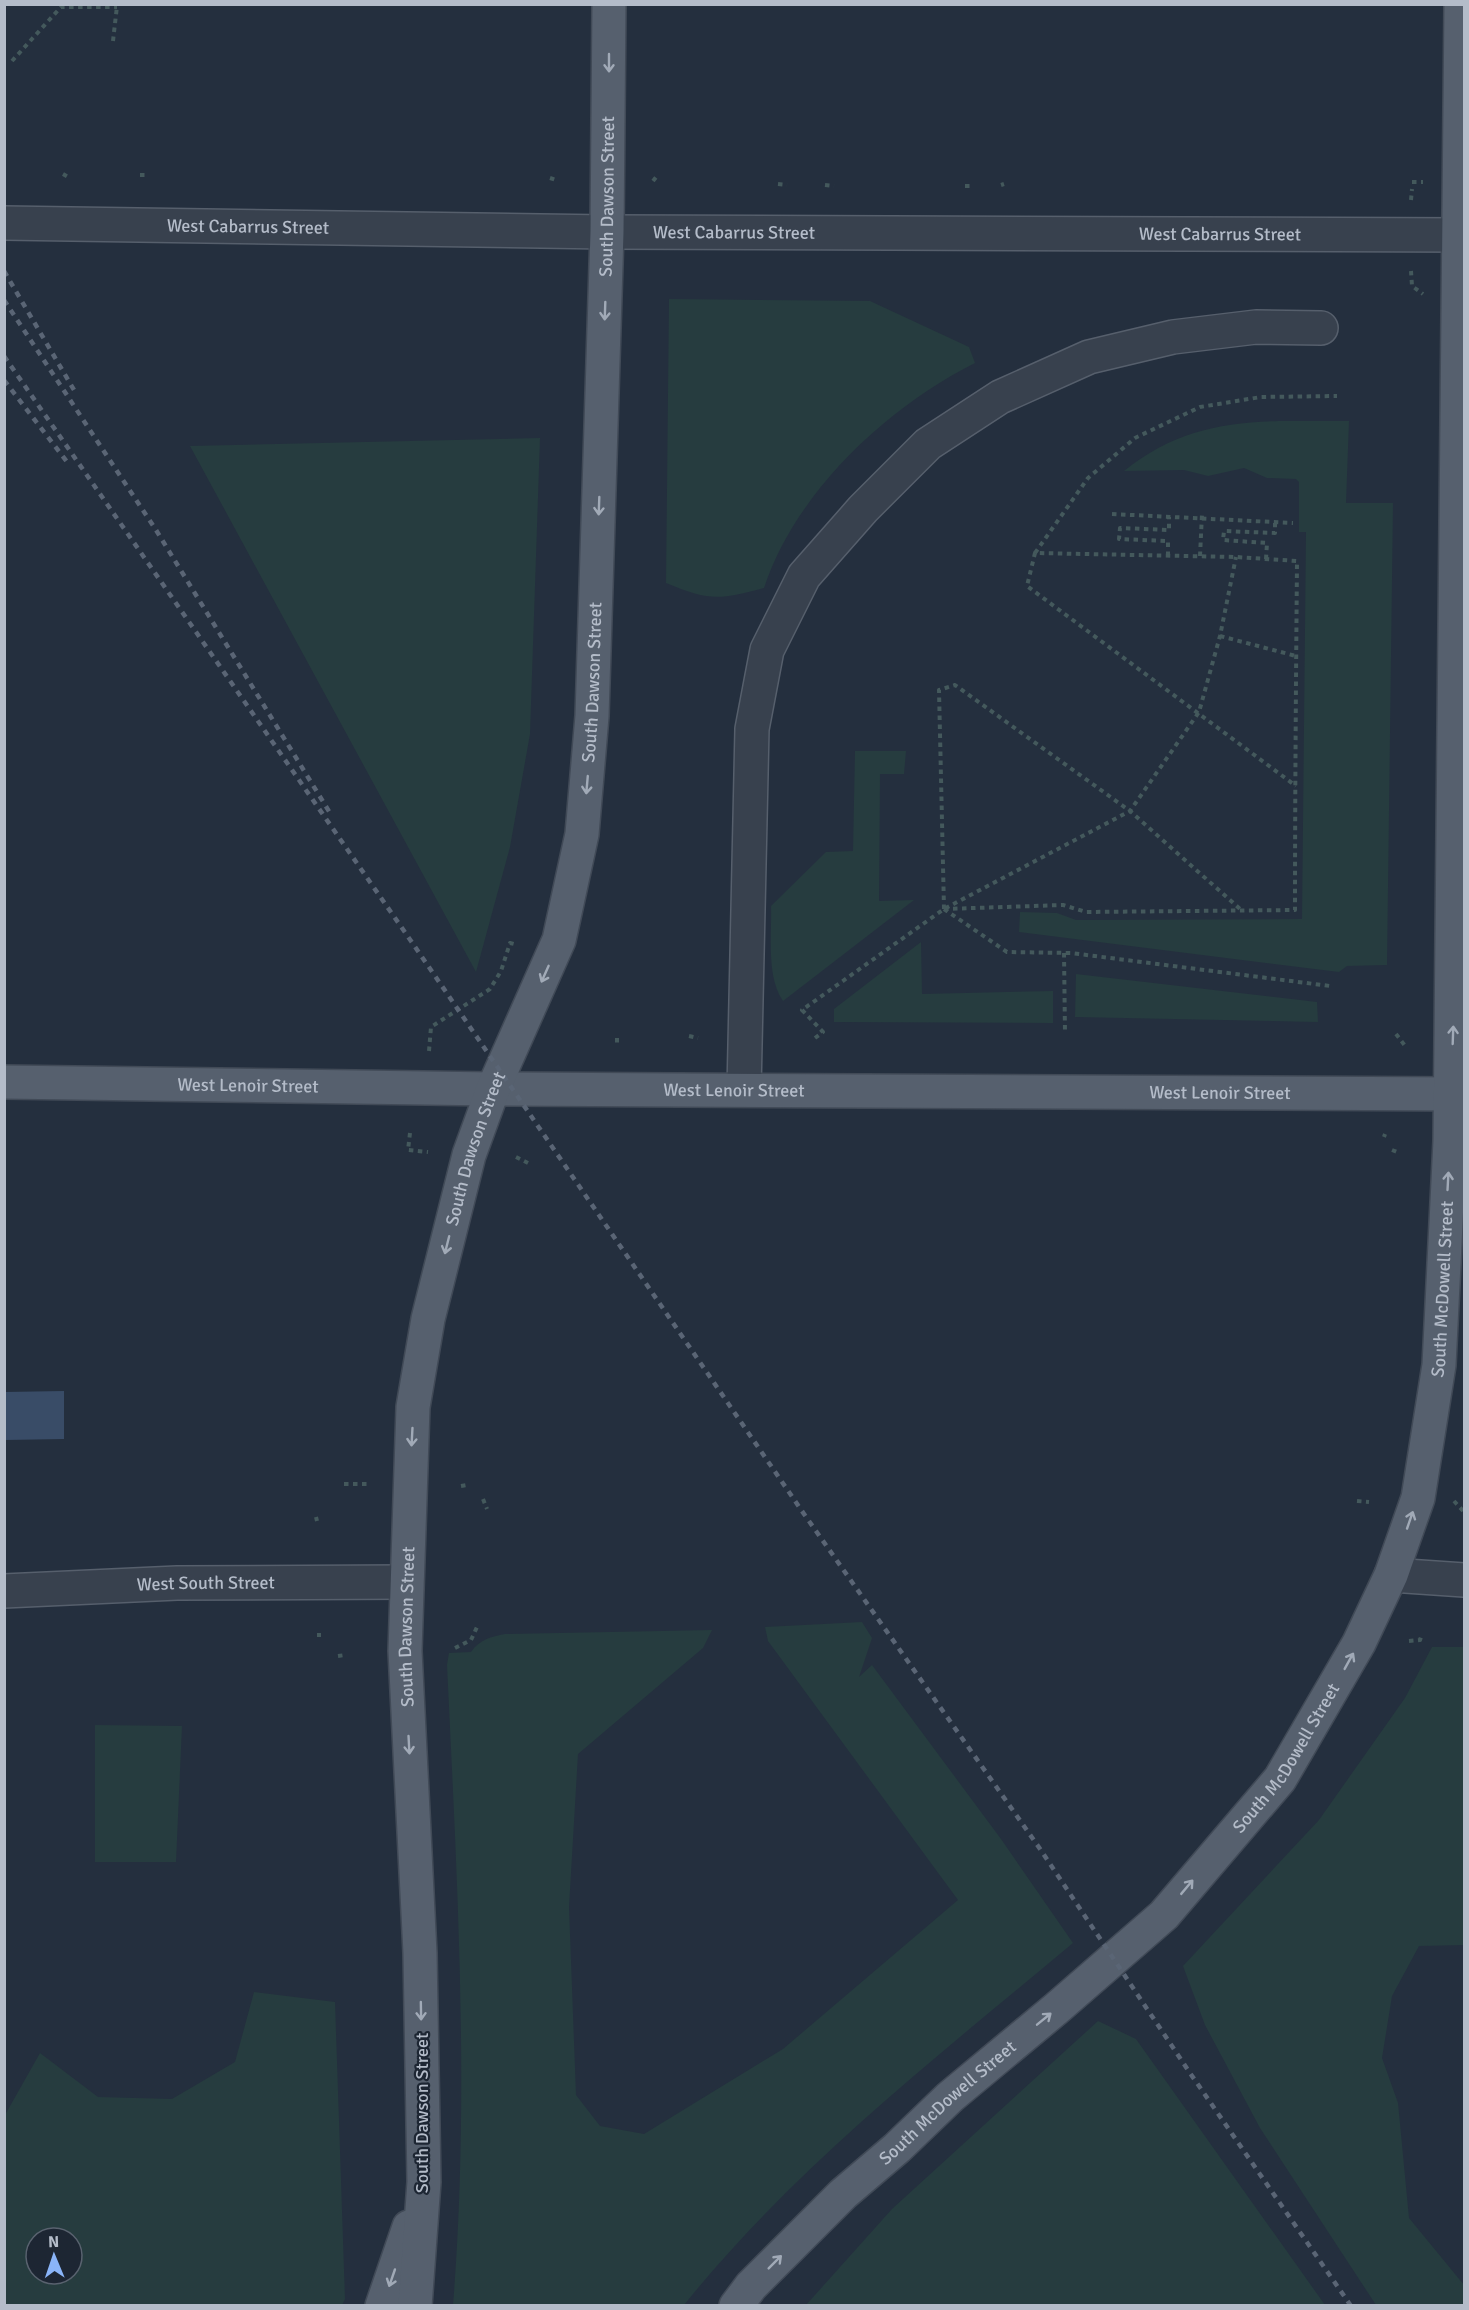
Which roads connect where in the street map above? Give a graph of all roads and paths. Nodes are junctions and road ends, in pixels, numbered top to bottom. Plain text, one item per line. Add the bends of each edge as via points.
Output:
1 (609, 4) edge
2 (1461, 4) edge
3 (59, 6) edge
4 (117, 6) edge
5 (113, 41) dead end
6 (12, 61) dead end
7 (63, 174) dead end
8 (657, 176) dead end
9 (68, 177) dead end
10 (653, 181) dead end
11 (1412, 182) dead end
12 (1424, 182) dead end
13 (778, 184) dead end
14 (787, 185) dead end
15 (825, 185) dead end
16 (834, 186) dead end
17 (965, 186) dead end
18 (971, 186) dead end
19 (4, 223) edge
20 (607, 232) junction
21 (1461, 235) edge
22 (1412, 286) dead end
23 (1424, 295) dead end
24 (1321, 328) dead end
25 (1337, 396) dead end
26 (1112, 514) dead end
27 (1202, 514) dead end
28 (1169, 518) junction
29 (1202, 519) junction
30 (1275, 523) junction
31 (1293, 523) dead end
32 (1035, 553) junction
33 (1168, 556) junction
34 (1200, 556) junction
35 (1236, 557) junction
36 (1266, 559) junction
37 (1220, 636) junction
38 (1296, 656) junction
39 (1199, 712) junction
40 (1296, 786) junction
41 (1130, 811) junction
42 (944, 909) junction
43 (1240, 909) junction
44 (518, 945) dead end
45 (1064, 953) junction
46 (1330, 986) dead end
47 (1065, 1033) dead end
48 (1396, 1034) dead end
49 (689, 1036) dead end
50 (617, 1038) dead end
51 (698, 1038) dead end
52 (815, 1038) dead end
53 (617, 1044) dead end
54 (1406, 1047) dead end
55 (429, 1051) dead end
56 (4, 1082) edge
57 (493, 1089) junction
58 (744, 1090) junction
59 (1458, 1094) edge
60 (410, 1133) dead end
61 (428, 1152) dead end
62 (516, 1157) dead end
63 (528, 1163) dead end
64 (344, 1484) dead end
65 (367, 1484) dead end
66 (467, 1485) dead end
67 (461, 1486) dead end
68 (483, 1499) dead end
69 (1357, 1501) dead end
70 (1369, 1502) dead end
71 (487, 1509) dead end
72 (1391, 1575) junction
73 (1464, 1580) edge
74 (407, 1582) junction
75 (4, 1591) edge
76 (477, 1627) dead end
77 (1422, 1634) dead end
78 (1409, 1641) dead end
79 (455, 1648) dead end
80 (345, 1655) dead end
81 (338, 1656) dead end
82 (424, 2182) junction
83 (382, 2306) edge
84 (415, 2306) edge
85 (736, 2306) edge

1 -> 20 main road, South Dawson Street
2 - 21 main road, South McDowell Street
3 - 4 path
3 - 6 path
4 - 5 path
7 - 9 path
8 - 10 path
11 - 12 path
13 - 14 path
15 - 16 path
17 - 18 path
19 - 20 street, West Cabarrus Street
20 - 21 street, West Cabarrus Street
20 -> 57 main road, South Dawson Street via 592,731 582,834 559,940
59 -> 21 main road, South McDowell Street
22 - 23 path
24 - 58 street via 1256,327 1173,337 1089,357 999,397 928,444 804,576 766,650 752,729
25 - 32 path via 1261,398 1200,407 1135,438 1088,478
26 - 28 path
27 - 29 path
28 - 29 path
28 - 33 path via 1168,530 1120,528 1119,539 1168,541
29 - 30 path
29 - 34 path
30 - 31 path
30 - 36 path via 1275,533 1224,531 1224,540 1267,543
32 - 33 path
32 - 39 path via 1027,586
33 - 34 path
34 - 35 path
35 - 36 path
35 - 37 path
36 - 38 path via 1297,561
37 - 38 path
37 - 39 path
38 - 40 path
39 - 40 path
39 - 41 path
40 - 43 path via 1295,910
41 - 42 path
41 - 42 path via 956,685 939,690
41 - 43 path
42 - 43 path via 1063,905 1086,912
42 - 45 path via 1007,952
42 - 52 path via 802,1010 823,1032
44 - 55 path via 510,943 490,989 431,1027
45 - 46 path
45 - 47 path
48 - 54 path
49 - 51 path
50 - 53 path
56 - 57 main road, West Lenoir Street
57 - 58 main road, West Lenoir Street
57 -> 74 main road, South Dawson Street via 470,1155 426,1330 413,1407
58 - 59 main road, West Lenoir Street
72 -> 59 main road, South McDowell Street via 1418,1498 1439,1365
60 - 61 path via 408,1150
62 - 63 path
64 - 65 path
66 - 67 path
68 - 71 path
69 - 70 path
72 - 73 street
85 -> 72 main road, South McDowell Street via 843,2194 950,2097 1164,1915 1280,1779 1352,1657
74 - 75 street, West South Street via 177,1583
74 -> 82 main road, South Dawson Street via 406,1681 420,1953
76 - 79 path via 471,1640
77 - 78 path via 1420,1640
80 - 81 path
82 -> 83 main road
82 - 84 main road, South Dawson Street

